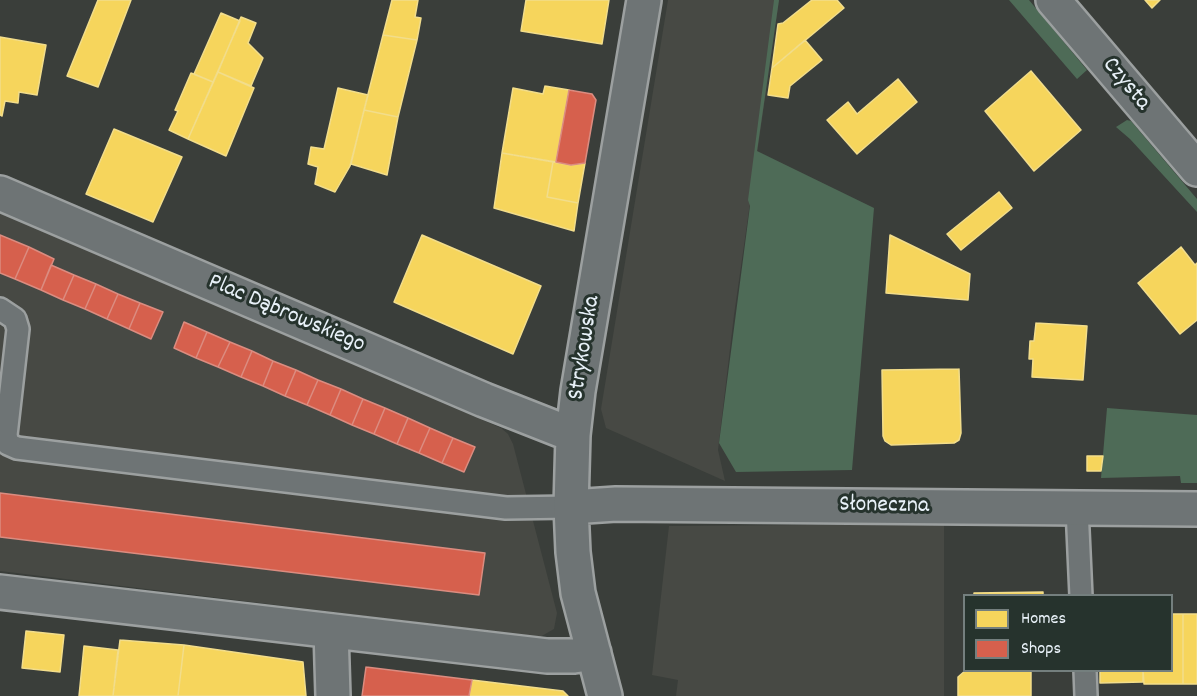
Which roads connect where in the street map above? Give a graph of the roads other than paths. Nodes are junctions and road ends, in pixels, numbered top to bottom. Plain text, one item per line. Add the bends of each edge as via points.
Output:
1 (644, 0) edge
2 (1053, 0) edge
3 (1197, 169) edge
4 (0, 192) edge
5 (0, 309) edge
6 (573, 435) junction
7 (571, 507) junction
8 (1077, 508) junction
9 (1197, 509) edge
10 (0, 592) edge
11 (1081, 594) edge
12 (331, 631) junction
13 (594, 652) junction
14 (1085, 672) edge
15 (333, 696) edge
16 (605, 696) edge
17 (1086, 696) edge

1 - 6 street, Strykowska
2 - 3 street, Czysta
4 - 6 street, Plac Dąbrowskiego
5 - 7 lane via 15,319 18,329 6,435 8,444 17,448 506,508
6 - 7 street, Strykowska
7 - 8 street, Słoneczna via 616,504
7 - 13 street, Strykowska via 578,593
8 - 9 street, Słoneczna
8 - 11 lane
10 - 12 street
12 - 13 street via 547,656
12 - 15 street
13 - 16 street, Strykowska
14 - 17 lane

